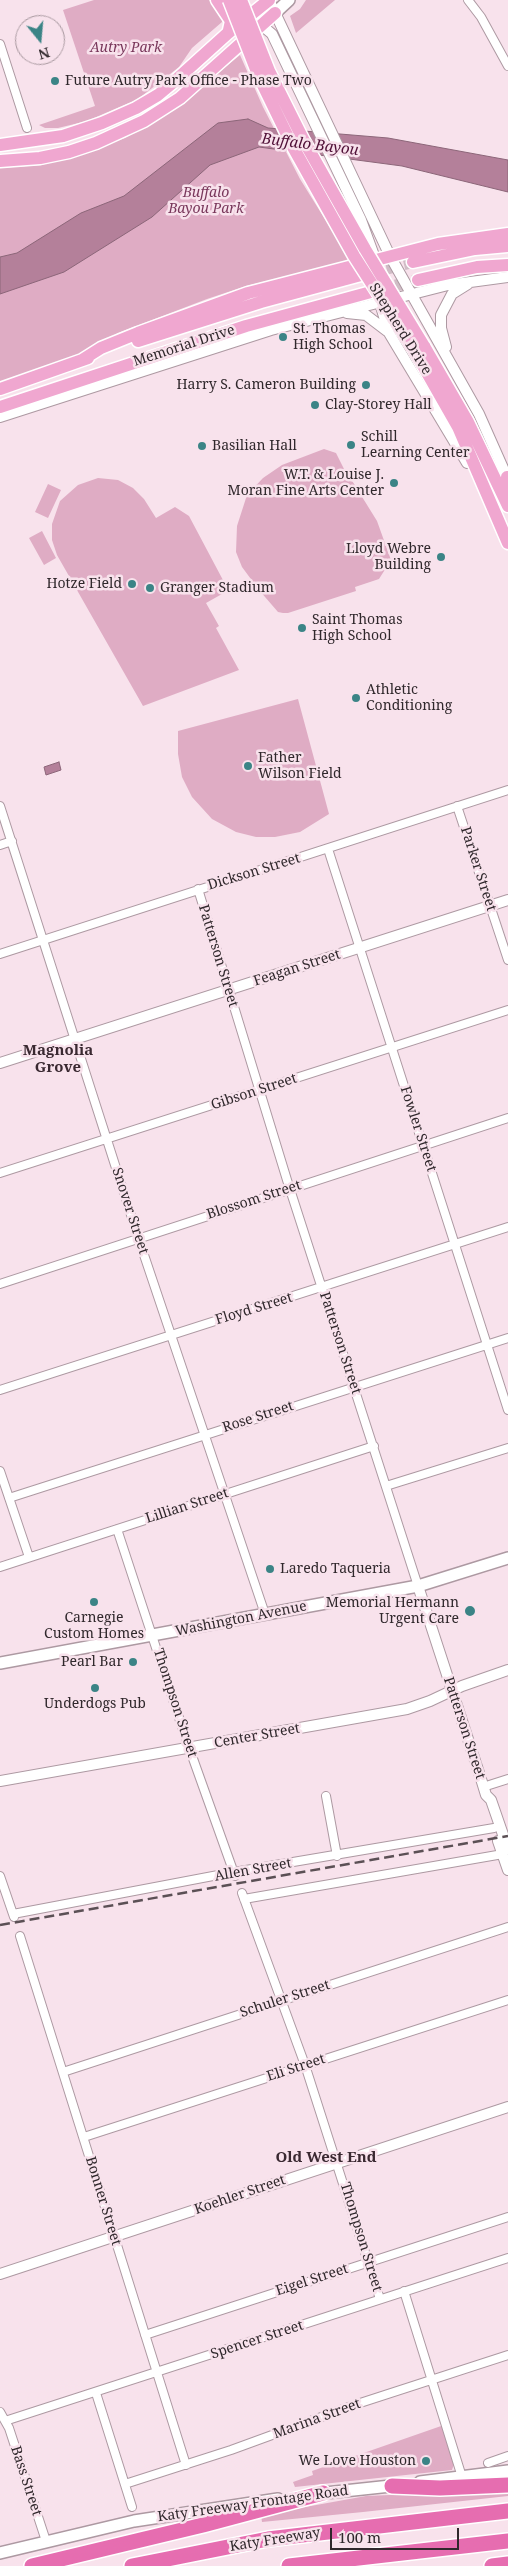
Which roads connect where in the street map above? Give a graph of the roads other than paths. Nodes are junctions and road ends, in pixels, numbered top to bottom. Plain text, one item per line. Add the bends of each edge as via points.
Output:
1 (217, 0) edge
2 (230, 0) edge
3 (241, 0) edge
4 (269, 0) edge
5 (289, 0) edge
6 (468, 0) edge
7 (275, 13) junction
8 (250, 15) junction
9 (262, 24) junction
10 (228, 32) junction
11 (0, 44) edge
12 (508, 66) edge
13 (27, 128) junction
14 (43, 140) junction
15 (298, 144) junction
16 (2, 145) edge
17 (0, 161) edge
18 (367, 219) junction
19 (508, 234) edge
20 (508, 246) edge
21 (390, 256) junction
22 (375, 259) junction
23 (413, 262) tunnel mouth
24 (508, 265) edge
25 (398, 272) junction
26 (361, 275) tunnel mouth
27 (508, 276) edge
28 (479, 279) junction
29 (418, 280) tunnel mouth
30 (410, 293) junction
31 (375, 296) junction
32 (331, 314) junction
33 (389, 333) junction
34 (419, 347) junction
35 (82, 360) junction
36 (451, 362) junction
37 (0, 389) edge
38 (0, 407) edge
39 (0, 418) edge
40 (467, 463) joint
41 (507, 477) edge
42 (508, 505) edge
43 (494, 510) junction
44 (508, 543) edge
45 (508, 790) edge
46 (0, 806) edge
47 (457, 806) junction
48 (12, 841) junction
49 (0, 845) edge
50 (328, 849) junction
51 (198, 889) junction
52 (508, 900) edge
53 (490, 906) junction
54 (44, 939) junction
55 (359, 948) junction
56 (0, 954) edge
57 (508, 960) edge
58 (228, 990) junction
59 (508, 1010) edge
60 (75, 1039) junction
61 (392, 1048) junction
62 (0, 1064) edge
63 (259, 1091) junction
64 (508, 1118) edge
65 (107, 1139) junction
66 (422, 1145) junction
67 (0, 1174) edge
68 (290, 1188) junction
69 (508, 1228) edge
70 (138, 1237) junction
71 (455, 1245) junction
72 (0, 1284) edge
73 (323, 1288) junction
74 (172, 1335) junction
75 (508, 1338) edge
76 (487, 1345) junction
77 (354, 1386) junction
78 (0, 1390) edge
79 (508, 1410) edge
80 (204, 1434) junction
81 (374, 1446) junction
82 (508, 1448) edge
83 (0, 1470) edge
84 (386, 1486) junction
85 (224, 1494) junction
86 (9, 1498) junction
87 (117, 1529) junction
88 (29, 1557) junction
89 (508, 1558) edge
90 (0, 1567) edge
91 (418, 1586) junction
92 (265, 1614) junction
93 (154, 1636) junction
94 (0, 1663) edge
95 (508, 1670) edge
96 (452, 1692) junction
97 (190, 1748) junction
98 (508, 1779) edge
99 (0, 1781) edge
100 (485, 1791) junction
101 (326, 1796) dead end
102 (494, 1828) junction
103 (505, 1851) edge
104 (337, 1856) junction
105 (508, 1870) edge
106 (234, 1874) junction
107 (0, 1876) edge
108 (243, 1896) joint
109 (508, 1927) edge
110 (20, 1936) dead end
111 (281, 2000) junction
112 (508, 2000) edge
113 (305, 2065) junction
114 (63, 2072) junction
115 (508, 2107) edge
116 (84, 2137) junction
117 (338, 2162) junction
118 (508, 2216) edge
119 (114, 2237) junction
120 (508, 2258) edge
121 (368, 2262) junction
122 (0, 2274) edge
123 (404, 2291) junction
124 (380, 2299) junction
125 (145, 2335) junction
126 (508, 2354) edge
127 (156, 2373) junction
128 (433, 2380) junction
129 (96, 2392) junction
130 (0, 2412) edge
131 (5, 2421) junction
132 (508, 2456) edge
133 (488, 2463) dead end
134 (186, 2466) junction
135 (508, 2471) edge
136 (462, 2477) junction
137 (126, 2484) junction
138 (508, 2485) edge
139 (392, 2486) junction
140 (323, 2493) junction
141 (132, 2507) dead end
142 (508, 2511) edge
143 (46, 2541) junction
144 (508, 2541) edge
145 (0, 2553) edge
146 (508, 2564) edge
147 (32, 2566) edge
148 (132, 2566) edge
149 (289, 2566) edge
150 (492, 2566) edge

1 - 10 main road via 231,21
2 - 8 street
2 - 15 main road, bridge via 259,77
3 - 15 main road, bridge
4 - 7 street
4 - 8 main road
5 - 7 main road
6 - 12 street
7 - 9 main road
7 - 18 street
8 - 9 street
8 - 10 main road
9 - 17 main road via 180,98 144,121 69,152
9 - 18 street via 272,34
10 - 14 main road via 176,80 146,102 90,127
11 - 13 street
13 - 14 street
13 - 16 street via 19,137
14 - 16 main road
15 - 34 main road, Shepherd Drive, bridge via 365,249
18 - 21 street
18 - 22 street
19 - 21 main road via 455,241
20 - 23 main road via 474,249
21 - 22 main road
21 - 25 street
22 - 31 street
22 - 35 main road via 209,305 102,348
24 - 29 main road
25 - 30 street
25 - 31 street via 395,286
26 - 35 main road, Memorial Drive via 261,302
27 - 28 street
28 - 30 street
28 - 36 street via 452,294 441,316 441,328
30 - 31 street
30 - 36 street
31 - 32 street
31 - 33 street
31 - 38 main road, Memorial Drive via 229,331
32 - 33 street via 356,312 366,315
32 - 39 street via 249,337
33 - 40 street
34 - 42 main road, Shepherd Drive via 468,422
34 - 43 main road, Shepherd Drive
35 - 37 main road, Memorial Drive
36 - 41 street
40 - 43 main road
41 - 42 main road
43 - 44 main road, Shepherd Drive
45 - 47 street, Dickson Street
46 - 48 street, Snover Street
47 - 50 street, Dickson Street
47 - 53 street, Parker Street
48 - 49 street
48 - 54 street, Snover Street
50 - 51 street, Dickson Street
50 - 55 street, Fowler Street
51 - 54 street, Dickson Street
51 - 58 street, Patterson Street
52 - 53 street, Feagan Street
53 - 55 street, Feagan Street
53 - 57 street, Parker Street
54 - 56 street, Dickson Street
54 - 60 street, Snover Street
55 - 58 street, Feagan Street
55 - 61 street, Fowler Street
58 - 60 street, Feagan Street
58 - 63 street, Patterson Street
59 - 61 street, Gibson Street
60 - 62 street, Feagan Street
60 - 65 street, Snover Street
61 - 63 street, Gibson Street
61 - 66 street, Fowler Street
63 - 65 street, Gibson Street
63 - 68 street, Patterson Street
64 - 66 street, Blossom Street
65 - 67 street, Gibson Street
65 - 70 street, Snover Street
66 - 68 street, Blossom Street
66 - 71 street, Fowler Street
68 - 70 street, Blossom Street
68 - 73 street, Patterson Street
69 - 71 street, Floyd Street
70 - 72 street, Blossom Street
70 - 74 street, Snover Street
71 - 73 street, Floyd Street
71 - 76 street, Fowler Street
73 - 74 street, Floyd Street
73 - 77 street, Patterson Street
74 - 78 street, Floyd Street
74 - 80 street, Snover Street
75 - 76 street, Rose Street
76 - 77 street, Rose Street
76 - 79 street, Fowler Street
77 - 80 street, Rose Street
77 - 81 street, Patterson Street
80 - 85 street, Snover Street
80 - 86 street, Rose Street
81 - 84 street, Patterson Street
81 - 85 street, Lillian Street
82 - 84 street
83 - 86 street
84 - 91 street, Patterson Street
85 - 87 street, Lillian Street
85 - 92 street, Snover Street
86 - 88 street
87 - 88 street, Lillian Street
87 - 93 street, Thompson Street
88 - 90 street, Lillian Street
89 - 91 main road, Washington Avenue
91 - 92 main road, Washington Avenue
91 - 96 street, Patterson Street
92 - 93 main road, Washington Avenue
93 - 94 main road, Washington Avenue
93 - 97 street, Thompson Street
95 - 96 street, Center Street
96 - 97 street, Center Street via 407,1709
96 - 100 street, Patterson Street
97 - 99 street, Center Street
97 - 106 street, Thompson Street
98 - 100 street
100 - 102 street, Patterson Street via 484,1802
100 - 103 street, Patterson Street via 491,1800
101 - 104 street
102 - 103 street, Patterson Street
102 - 104 street, Allen Street
103 - 105 street, Patterson Street
103 - 108 street, Allen Street
104 - 106 street, Allen Street
106 - 107 street, Allen Street via 14,1915
108 - 111 street, Thompson Street
109 - 111 street, Schuler Street
110 - 114 street, Bonner Street
111 - 113 street, Thompson Street
111 - 114 street, Schuler Street
112 - 113 street, Eli Street
113 - 116 street, Eli Street
113 - 117 street, Thompson Street
114 - 116 street, Bonner Street
115 - 117 street, Koehler Street
116 - 119 street, Bonner Street
117 - 119 street, Koehler Street
117 - 121 street, Thompson Street
118 - 121 street, Eigel Street
119 - 122 street, Koehler Street
119 - 125 street, Bonner Street
120 - 123 street, Spencer Street
121 - 124 street, Thompson Street
121 - 125 street, Eigel Street
123 - 124 street, Spencer Street
123 - 128 street, Thompson Street
124 - 127 street, Spencer Street
125 - 127 street, Bonner Street
126 - 128 street, Marina Street
127 - 129 street, Spencer Street
127 - 134 street, Bonner Street
128 - 134 street, Marina Street via 356,2404
128 - 136 street, Thompson Street
129 - 131 street, Spencer Street
129 - 137 street
130 - 131 street, Bass Street
131 - 143 street, Bass Street
132 - 133 street
134 - 137 street, Marina Street
135 - 136 main road, Katy Freeway Frontage Road
136 - 139 main road, Katy Freeway Frontage Road
137 - 141 street
138 - 139 highway
139 - 140 main road, Katy Freeway Frontage Road
140 - 143 main road, Katy Freeway Frontage Road via 144,2520
140 - 147 highway
142 - 148 highway, Katy Freeway via 268,2539
143 - 145 main road, Katy Freeway Frontage Road
144 - 149 highway, Katy Freeway
146 - 150 highway

